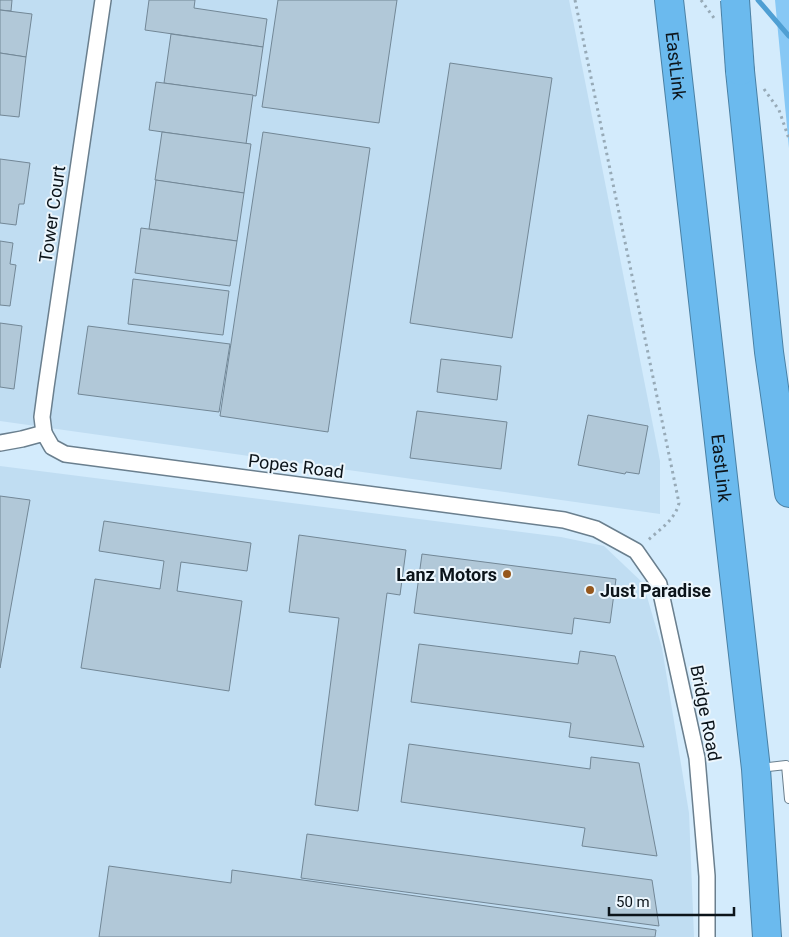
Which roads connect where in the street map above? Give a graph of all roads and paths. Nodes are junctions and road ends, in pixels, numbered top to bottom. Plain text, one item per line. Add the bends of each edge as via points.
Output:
1 (103, 0) edge
2 (575, 0) edge
3 (735, 0) edge
4 (669, 10) edge
5 (44, 433) junction
6 (0, 443) edge
7 (789, 493) edge
8 (596, 529) joint
9 (636, 551) junction
10 (756, 768) junction
11 (789, 799) edge
12 (707, 937) edge
13 (767, 937) edge

1 - 5 street, Tower Court via 46,387 42,417
2 - 9 path via 679,503 671,519
3 - 7 highway, bridge via 769,352
4 - 10 highway, EastLink
5 - 6 street
5 - 8 street, Popes Road via 52,447 65,454 564,520
8 - 9 street, Bridge Road
9 - 12 street, Bridge Road via 660,584 697,758 707,876
10 - 11 lane via 786,765
10 - 13 highway, EastLink

